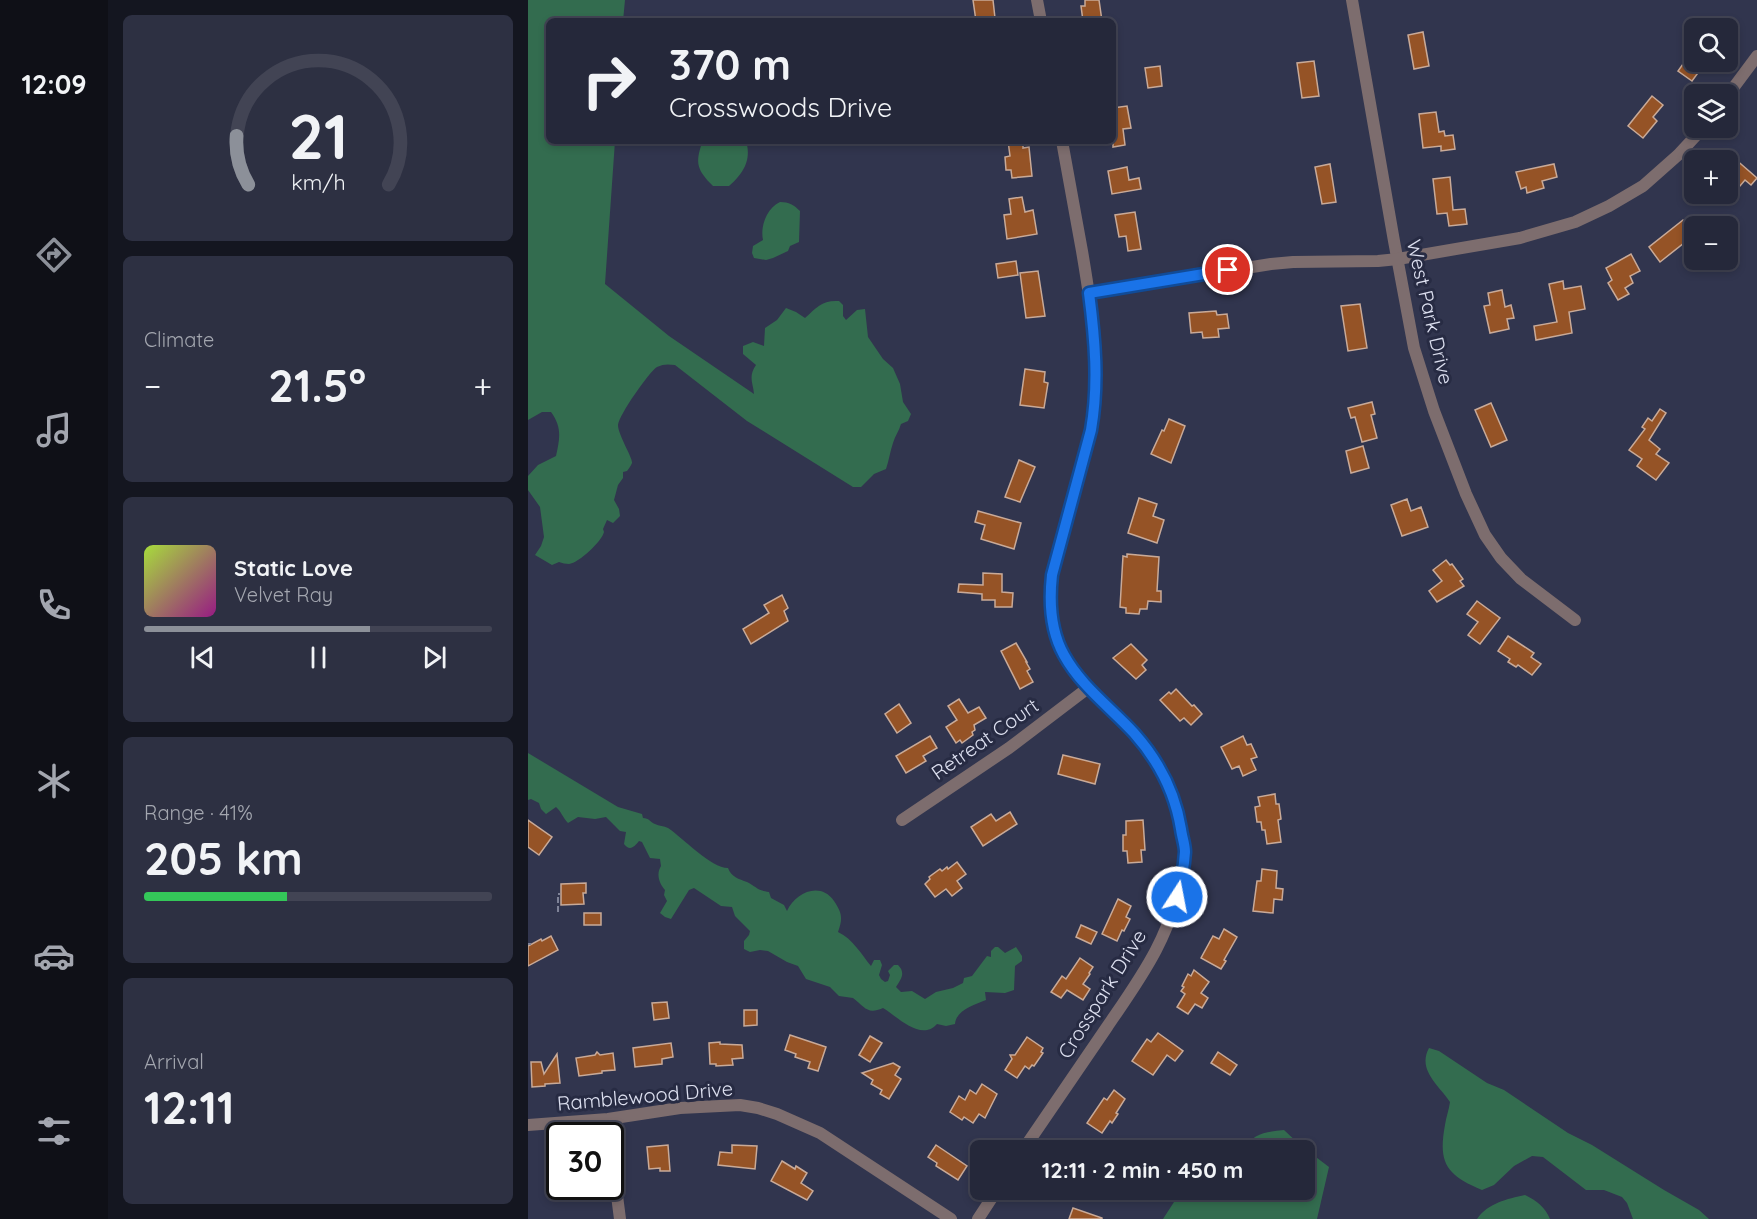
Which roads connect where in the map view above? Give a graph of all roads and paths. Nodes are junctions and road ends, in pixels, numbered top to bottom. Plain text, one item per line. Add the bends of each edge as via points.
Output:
1 (1037, 0) edge
2 (1352, 0) edge
3 (1040, 18) edge
4 (1757, 56) edge
5 (1736, 84) edge
6 (1694, 138) edge
7 (1063, 144) edge
8 (1398, 259) junction
9 (1089, 293) junction
10 (1575, 620) dead end
11 (1088, 688) junction
12 (902, 820) dead end
13 (560, 894) dead end
14 (558, 912) dead end
15 (608, 1119) junction
16 (608, 1122) edge
17 (528, 1125) edge
18 (1030, 1140) edge
19 (618, 1200) edge
20 (990, 1200) edge
21 (620, 1219) edge
22 (951, 1219) edge
23 (978, 1219) edge

1 - 3 street
2 - 8 street, West Park Drive
4 - 5 street
6 - 8 street via 1642,186 1575,222 1520,238
7 - 9 street, Crosspark Drive
8 - 9 street via 1270,264
8 - 10 street, West Park Drive via 1422,374 1485,535 1521,579
9 - 11 street, Crosspark Drive via 1095,339 1095,408 1052,575 1050,597 1052,624 1063,654
11 - 12 street, Retreat Court via 1009,748
11 - 18 street, Crosspark Drive via 1135,734 1161,769 1178,809 1185,851 1172,914 1156,950
13 - 14 path
15 - 16 street
15 - 17 street, Ramblewood Drive
15 - 22 street, Ramblewood Drive via 721,1105 762,1110 820,1133
19 - 21 street
20 - 23 street

